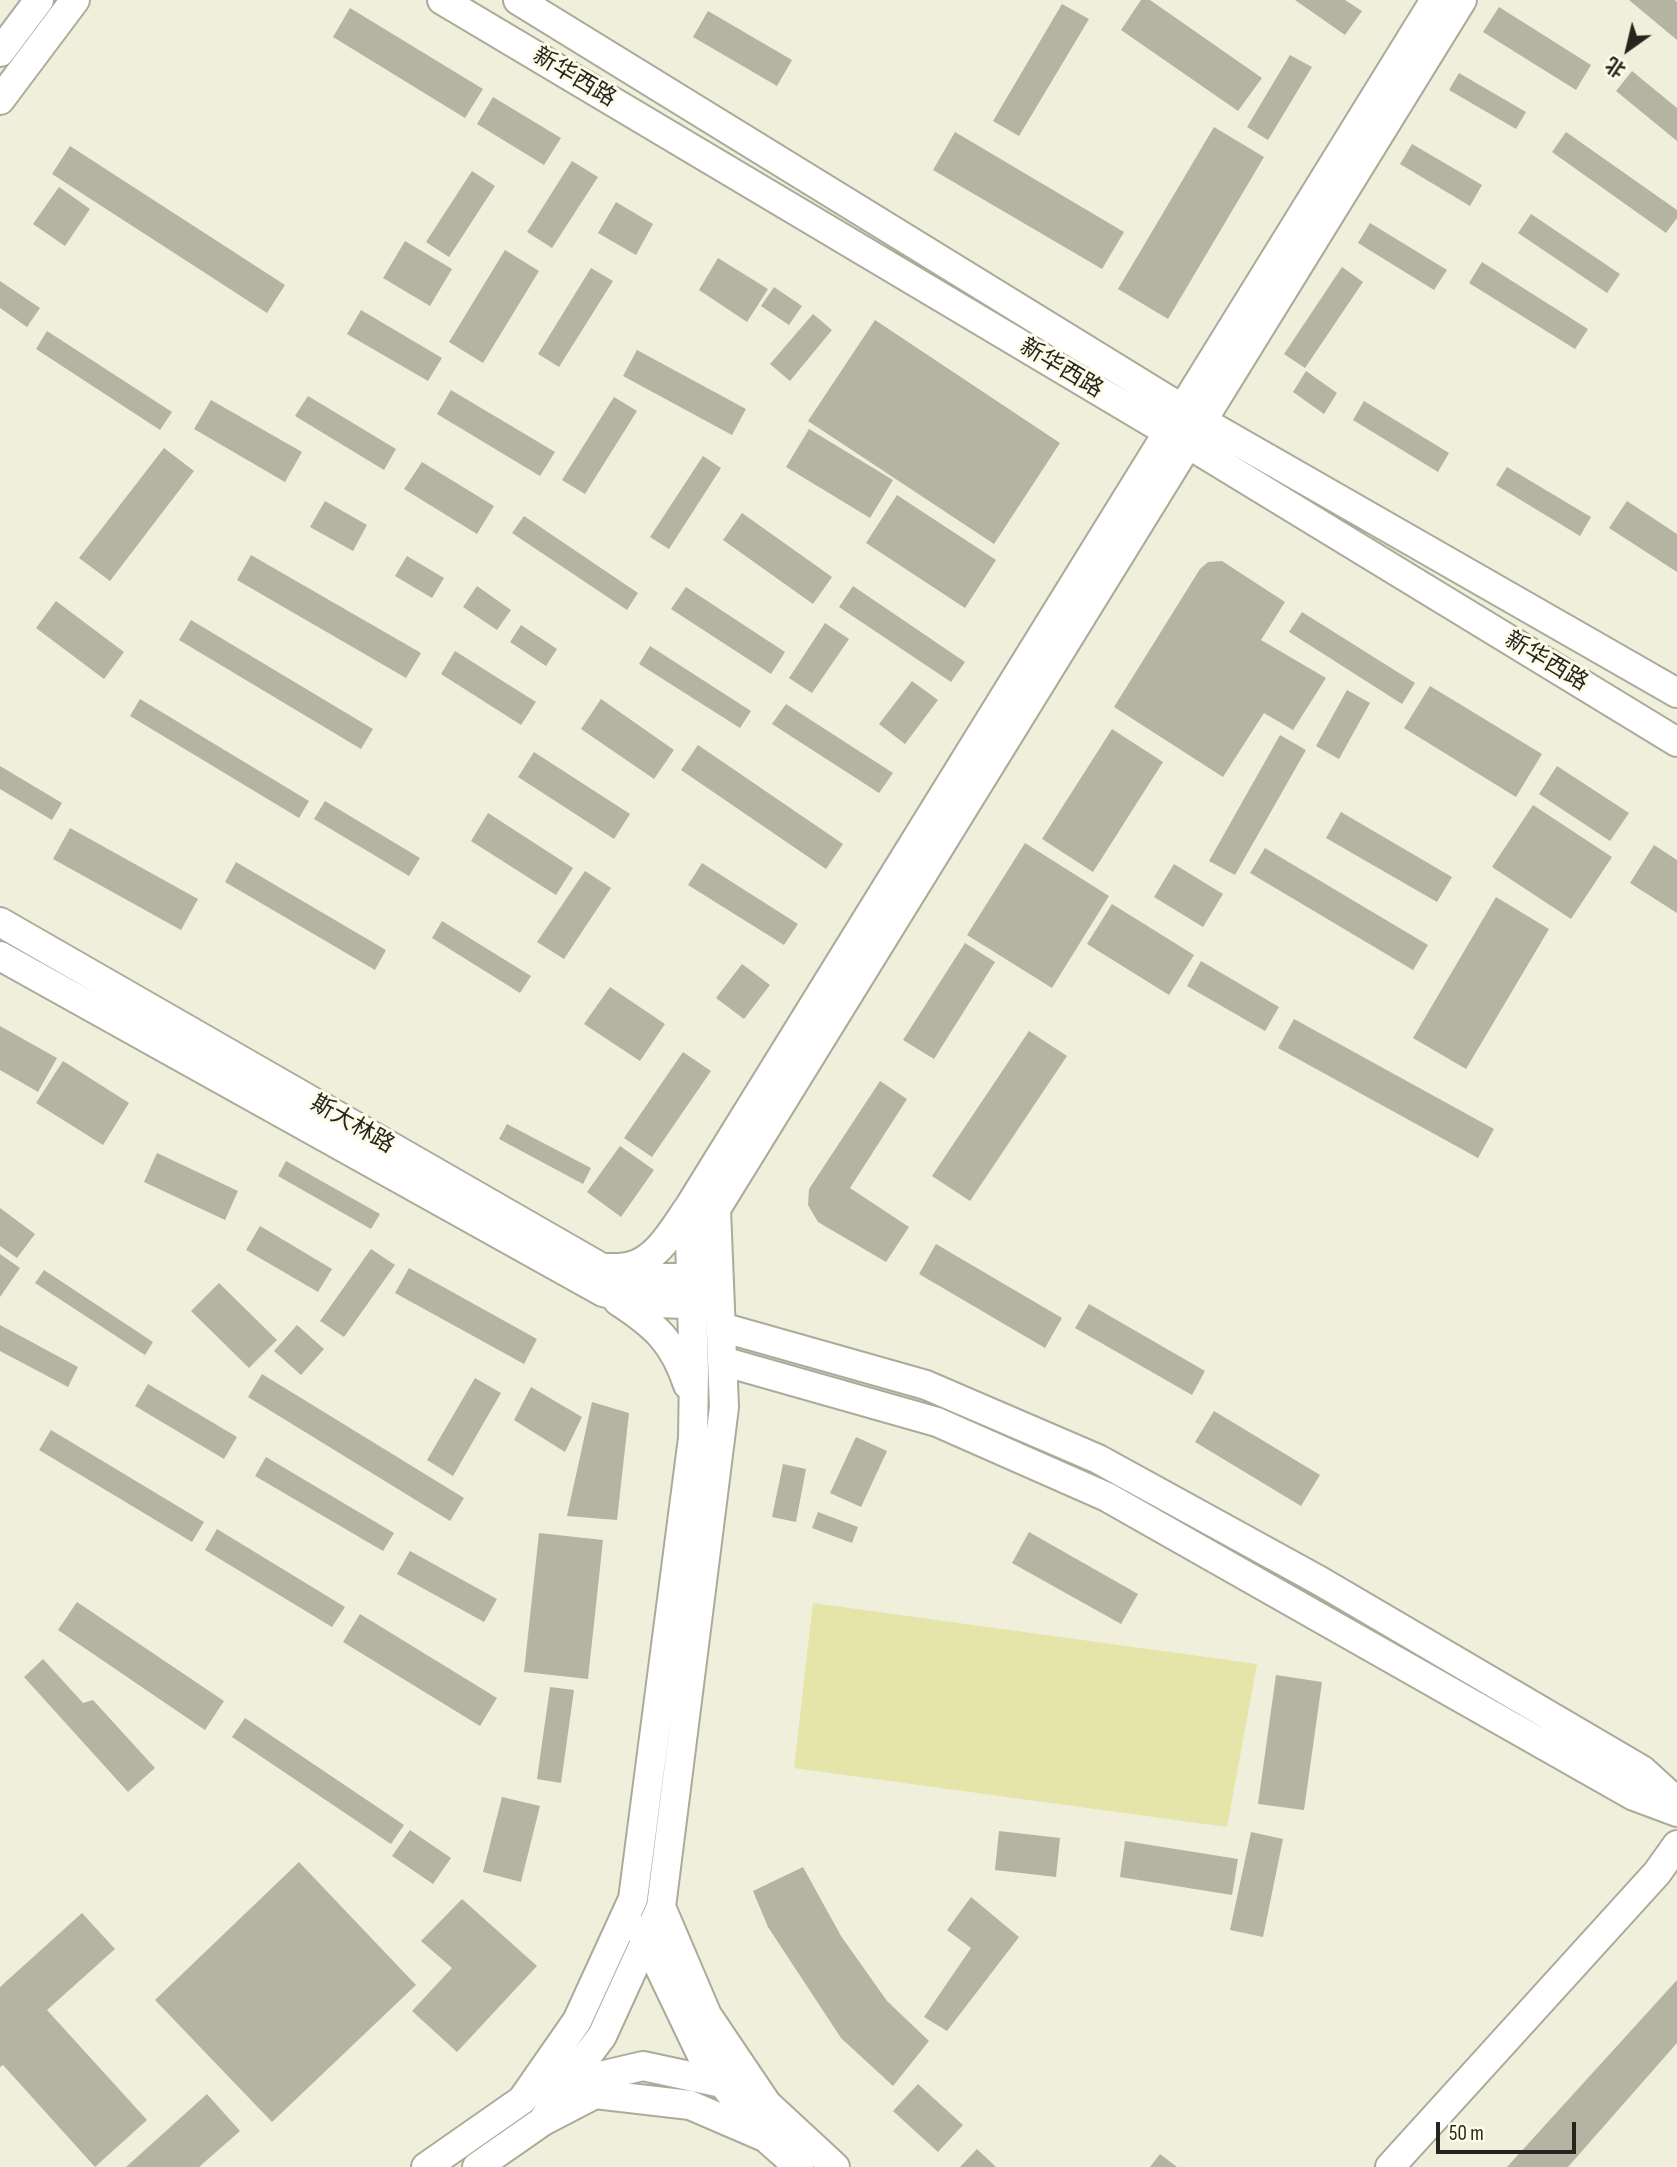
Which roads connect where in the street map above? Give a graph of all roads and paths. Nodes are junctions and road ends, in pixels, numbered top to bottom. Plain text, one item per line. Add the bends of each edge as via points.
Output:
1 (39, 0) edge
2 (75, 0) edge
3 (442, 0) edge
4 (517, 0) edge
5 (1435, 0) edge
6 (1462, 0) edge
7 (0, 52) edge
8 (0, 100) edge
9 (1185, 426) junction
10 (1677, 693) edge
11 (1677, 742) edge
12 (0, 922) edge
13 (0, 956) edge
14 (702, 1208) junction
15 (603, 1280) junction
16 (706, 1288) junction
17 (721, 1327) junction
18 (722, 1361) junction
19 (694, 1405) junction
20 (1677, 1802) edge
21 (1677, 1812) edge
22 (1677, 1845) edge
23 (661, 1907) junction
24 (625, 1914) junction
25 (646, 1939) junction
26 (568, 2082) junction
27 (722, 2083) junction
28 (522, 2100) junction
29 (767, 2104) junction
30 (543, 2121) junction
31 (765, 2137) junction
32 (426, 2167) edge
33 (477, 2167) edge
34 (799, 2167) edge
35 (835, 2167) edge
36 (1390, 2167) edge

1 - 7 main road
2 - 8 main road
3 - 9 main road, 新华西路
4 - 9 main road, 新华西路
5 - 9 main road
6 - 9 main road
9 - 10 main road, 新华西路
9 - 11 main road, 新华西路
9 - 14 main road
12 - 15 main road, 斯大林路
13 - 15 main road, 斯大林路
14 - 15 main road via 646,1259
14 - 16 main road
15 - 16 main road, 斯大林路 via 632,1278
15 - 19 main road via 666,1339 680,1362
16 - 17 main road
16 - 19 main road
17 - 18 main road
17 - 20 main road via 926,1385 1098,1459 1320,1581 1642,1770
18 - 21 main road via 937,1422 1107,1497 1634,1796
18 - 23 main road via 722,1432
19 - 24 main road via 633,1899
22 - 36 main road via 1657,1873
23 - 25 main road
23 - 29 main road via 707,2015
24 - 25 main road
24 - 28 main road via 577,2021
25 - 26 main road via 602,2036
25 - 27 main road via 703,2058
26 - 27 main road via 643,2066
26 - 28 main road
26 - 30 main road
27 - 29 main road
27 - 31 main road
28 - 32 main road
29 - 35 main road
30 - 31 main road via 595,2094 690,2105
30 - 33 main road
31 - 34 main road

